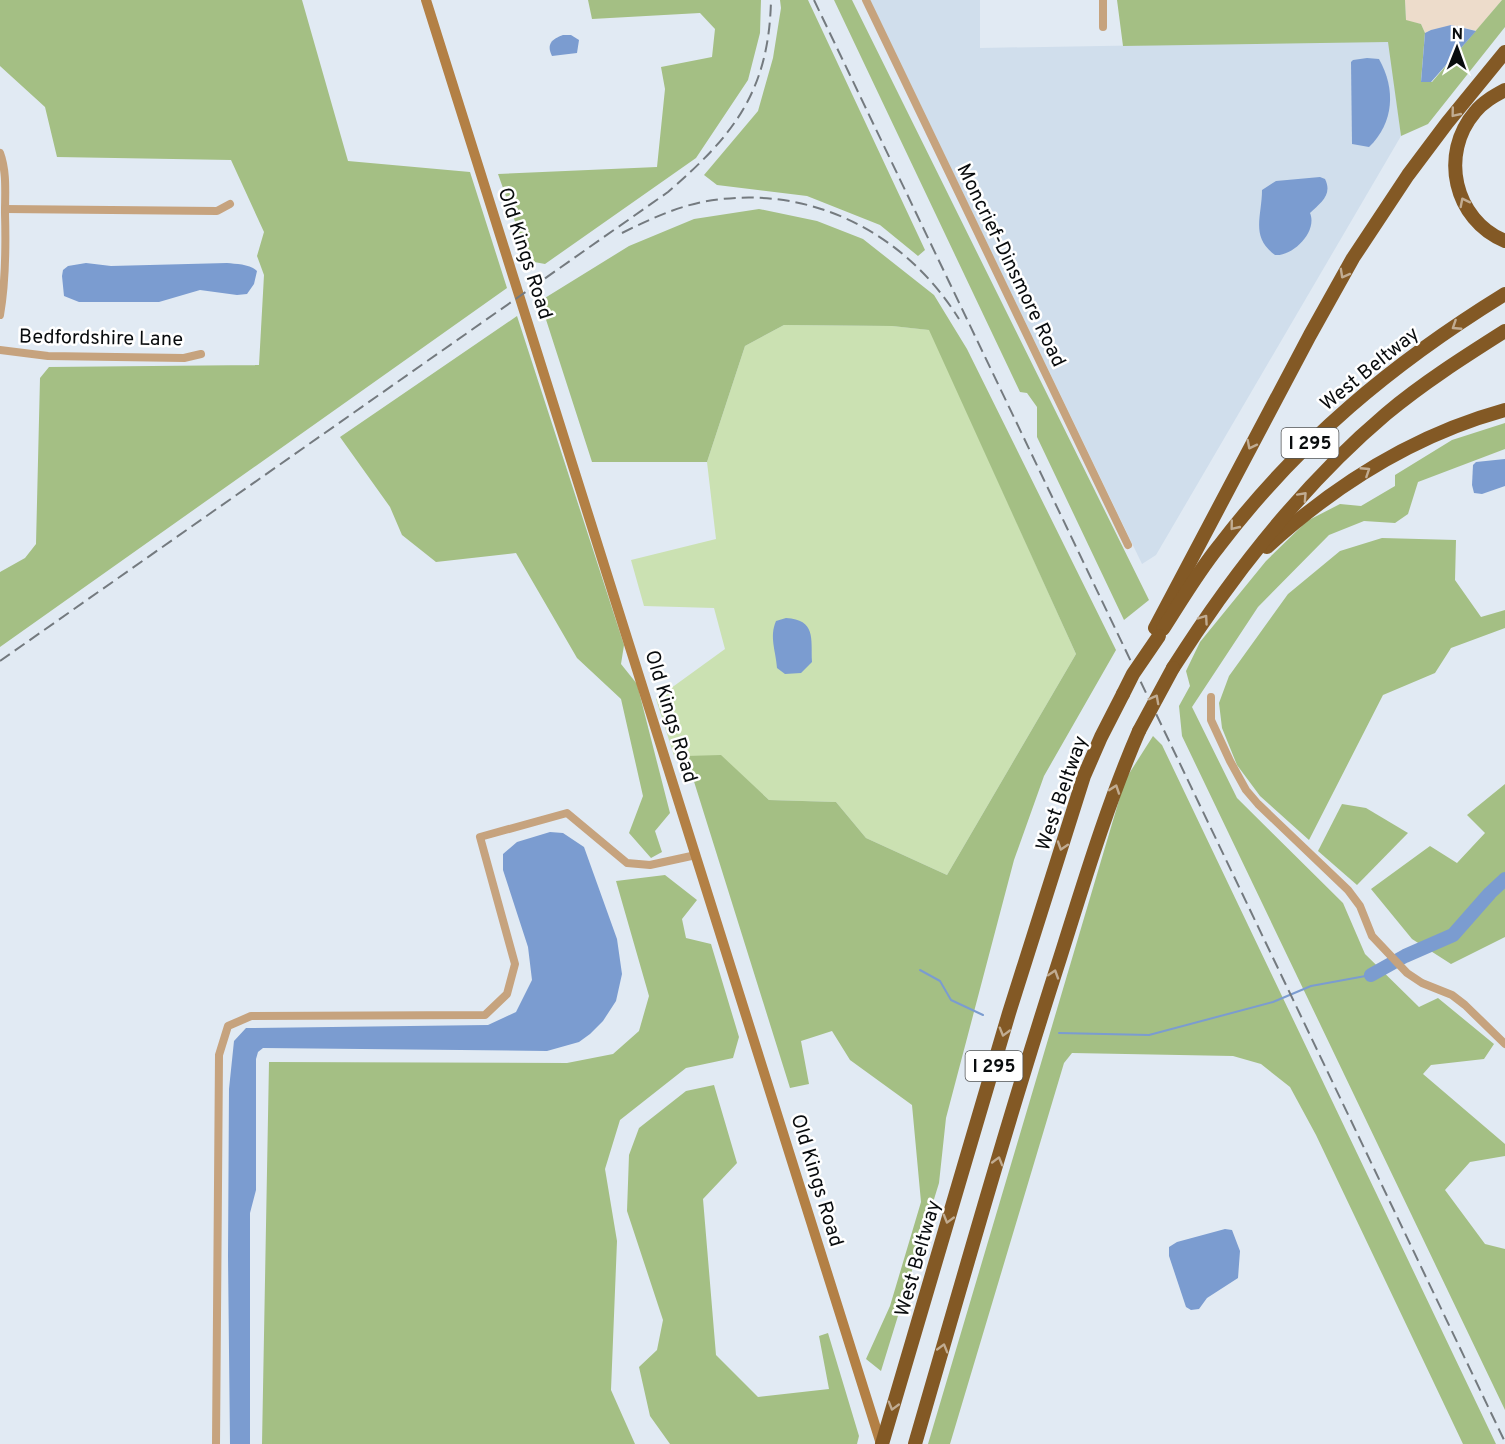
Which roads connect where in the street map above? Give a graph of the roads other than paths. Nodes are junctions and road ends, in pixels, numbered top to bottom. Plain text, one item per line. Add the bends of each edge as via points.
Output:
1 (426, 0) edge
2 (866, 0) edge
3 (1103, 0) edge
4 (1103, 27) dead end
5 (1505, 52) edge
6 (1505, 68) edge
7 (1477, 87) junction
8 (1505, 90) edge
9 (0, 153) edge
10 (230, 204) dead end
11 (5, 209) junction
12 (1505, 241) edge
13 (3, 260) edge
14 (1505, 294) edge
15 (0, 315) edge
16 (1505, 330) edge
17 (0, 350) edge
18 (201, 354) dead end
19 (1505, 410) edge
20 (1128, 545) dead end
21 (1239, 573) junction
22 (1157, 632) junction
23 (1211, 697) dead end
24 (696, 855) junction
25 (1505, 1044) edge
26 (216, 1444) edge
27 (881, 1444) edge
28 (915, 1444) edge

1 - 24 street, Old Kings Road
2 - 20 street, Moncrief-Dinsmore Road
3 - 4 street
5 - 7 highway
6 - 7 highway
7 -> 22 highway via 1408,175 1353,258
12 -> 8 highway via 1475,221 1455,180 1455,159 1465,126 1474,112
9 - 11 street via 5,172
10 - 11 street via 217,211
11 - 13 street
13 - 15 street via 5,286
14 -> 22 highway, West Beltway / I 295 via 1394,369 1281,472 1217,547
21 -> 16 highway, I 295 via 1276,524 1328,467 1446,368
17 - 18 street, Bedfordshire Lane via 48,356
21 -> 19 highway via 1333,492 1377,464 1431,435
28 -> 21 highway, I 295, bridge via 1041,1015 1119,776 1138,731 1173,668
22 -> 27 highway, West Beltway / I 295, bridge via 1084,776
23 - 25 street via 1211,720 1246,790 1348,890 1381,947 1422,983 1465,1005
24 - 26 street via 650,865 627,863 567,813 480,837 515,964 507,994 485,1015 251,1016 228,1026 219,1055
24 - 27 street, Old Kings Road

